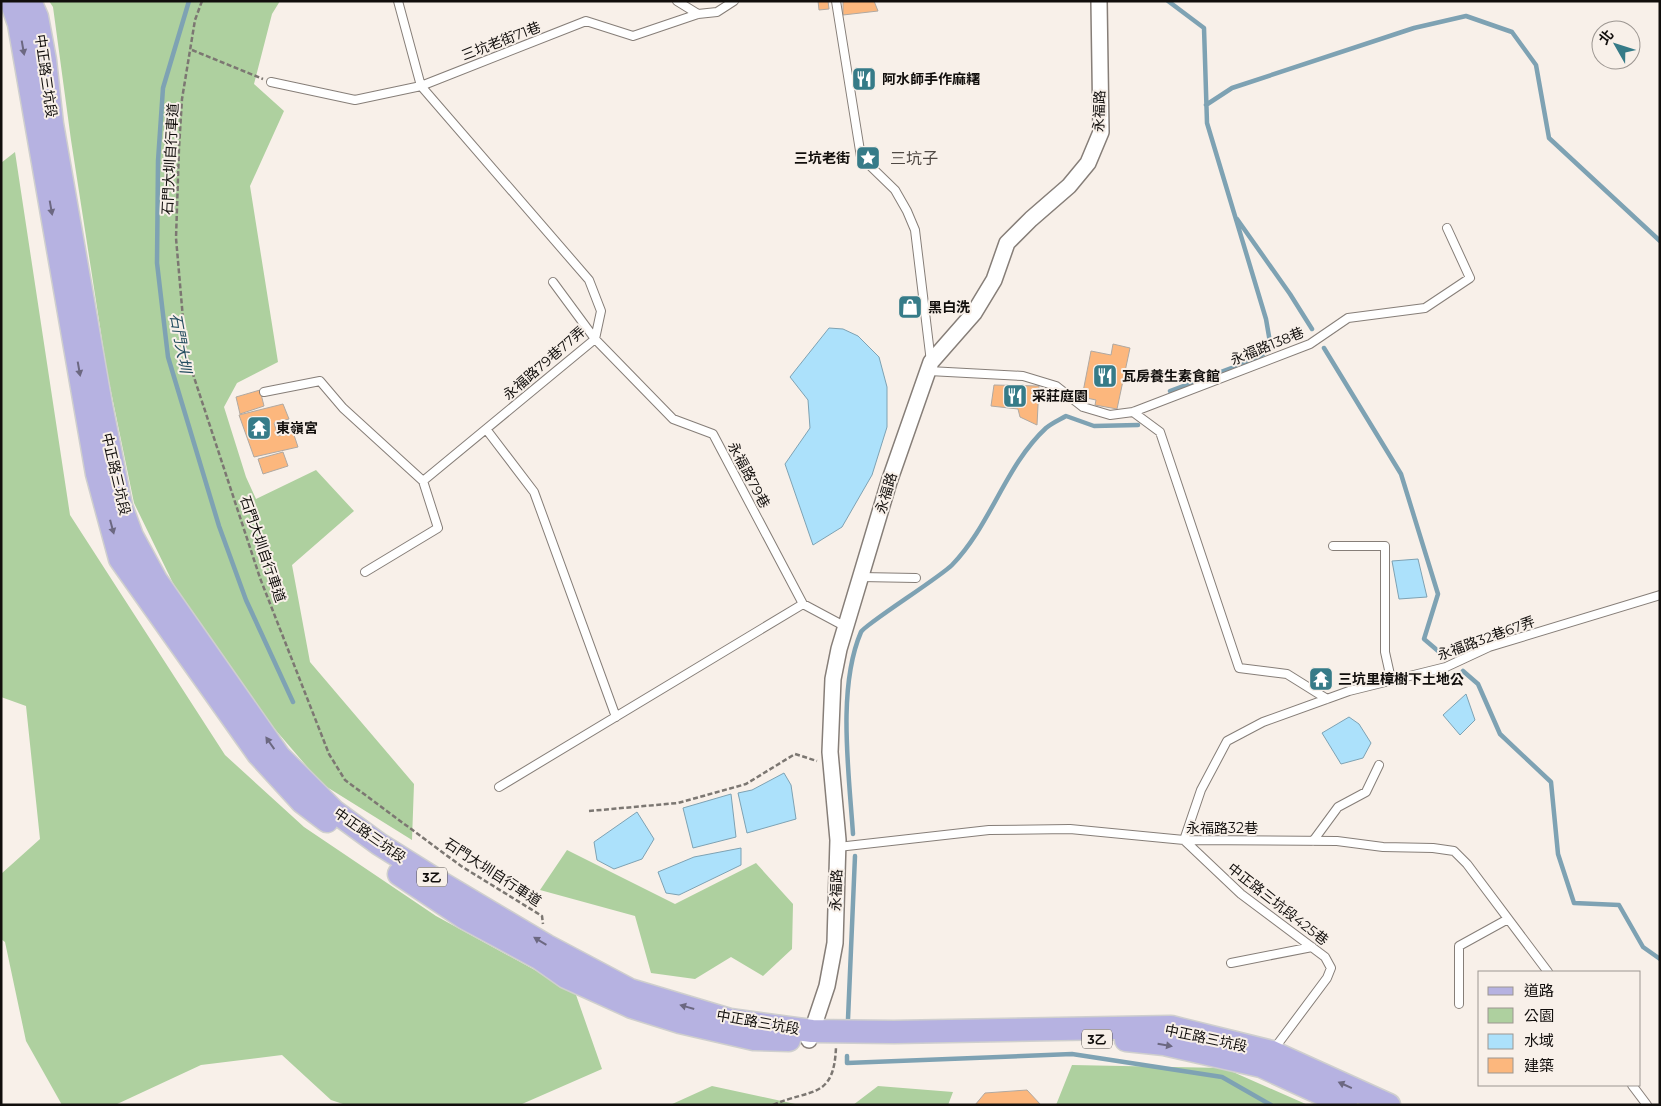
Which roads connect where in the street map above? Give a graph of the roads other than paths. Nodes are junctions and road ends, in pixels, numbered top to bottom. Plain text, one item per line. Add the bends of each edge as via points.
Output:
1 (11, 1) edge
2 (30, 1) edge
3 (398, 1) edge
4 (677, 1) edge
5 (734, 1) edge
6 (836, 1) edge
7 (1099, 1) edge
8 (698, 14) junction
9 (271, 82) road end
10 (421, 86) junction
11 (1447, 228) dead end
12 (553, 282) dead end
13 (596, 339) junction
14 (930, 367) junction
15 (264, 392) dead end
16 (1133, 412) junction
17 (486, 429) junction
18 (423, 481) junction
19 (1333, 546) dead end
20 (365, 572) dead end
21 (861, 578) junction
22 (916, 578) dead end
23 (1660, 595) edge
24 (803, 604) junction
25 (846, 627) junction
26 (1391, 679) junction
27 (1327, 699) junction
28 (616, 717) junction
29 (1379, 765) dead end
30 (499, 787) dead end
31 (1184, 840) junction
32 (1313, 841) junction
33 (838, 847) junction
34 (1508, 919) junction
35 (1312, 947) junction
36 (1231, 962) dead end
37 (1547, 971) edge
38 (1459, 1004) dead end
39 (811, 1036) junction
40 (1266, 1059) junction
41 (1633, 1086) edge
42 (1346, 1105) edge
43 (1389, 1105) edge
44 (1647, 1105) edge

1 -> 39 main road, 中正路三坑段 / 3乙 via 19,24 98,474 120,559 258,754 302,802 368,853 465,918 539,958 566,977 632,1007 680,1022 754,1039
39 -> 2 main road, 中正路三坑段 / 3乙 via 730,1020 630,990 547,946 412,864 334,811 279,756 156,580 132,536 121,506 52,124 45,60 37,17
3 - 10 lane, 永福路79巷77弄
4 - 8 lane
5 - 8 lane, 三坑老街71巷 via 717,12
6 - 14 lane via 861,157 895,190 914,230
7 - 14 street, 永福路 via 1101,132 1088,163 1069,186 1007,243 994,280 974,313
8 - 10 lane, 三坑老街71巷 via 633,36 586,21
9 - 10 lane, 三坑老街71巷 via 355,100
10 - 13 lane, 永福路79巷77弄 via 590,280 601,311
11 - 16 lane, 永福路138巷 via 1470,278 1425,308 1348,318 1310,344
12 - 13 lane, 永福路79巷
13 - 17 lane, 永福路79巷77弄
13 - 24 lane, 永福路79巷 via 673,419 713,434
14 - 16 lane, 永福路138巷 via 1023,376 1056,386 1083,407 1110,415
14 - 21 street, 永福路 via 889,482
15 - 18 lane via 320,381 343,408
16 - 27 lane via 1160,432 1240,668 1287,674
17 - 18 lane, 永福路79巷77弄
17 - 28 lane via 534,492
18 - 20 lane via 438,528
19 - 26 lane via 1385,546 1385,652
21 - 22 lane
21 - 25 street, 永福路
23 - 26 lane, 永福路32巷67弄 via 1489,647 1446,667
24 - 25 lane
24 - 28 lane
25 - 33 street, 永福路 via 833,679 831,765
26 - 27 lane, 永福路32巷67弄
27 - 31 lane, 永福路32巷67弄 via 1263,722 1227,741 1202,790
28 - 30 lane
29 - 32 lane via 1366,792 1338,807
31 - 32 lane, 永福路32巷
31 - 33 lane, 永福路32巷 via 1070,830 989,830
31 - 35 lane, 中正路三坑段425巷 via 1240,894
32 - 34 lane, 永福路32巷 via 1454,851
33 - 39 street, 永福路 via 835,943 827,986
34 - 37 lane, 永福路32巷
34 - 38 lane via 1459,946
35 - 36 lane
35 - 40 lane, 中正路三坑段425巷 via 1325,957 1331,968 1327,978
39 -> 40 main road, 中正路三坑段 / 3乙 via 836,1043 863,1045 1118,1038
39 - 40 main road, 中正路三坑段 / 3乙 via 1171,1027
40 - 42 main road, 中正路三坑段 / 3乙
43 -> 40 main road, 中正路三坑段 / 3乙
41 - 44 lane

